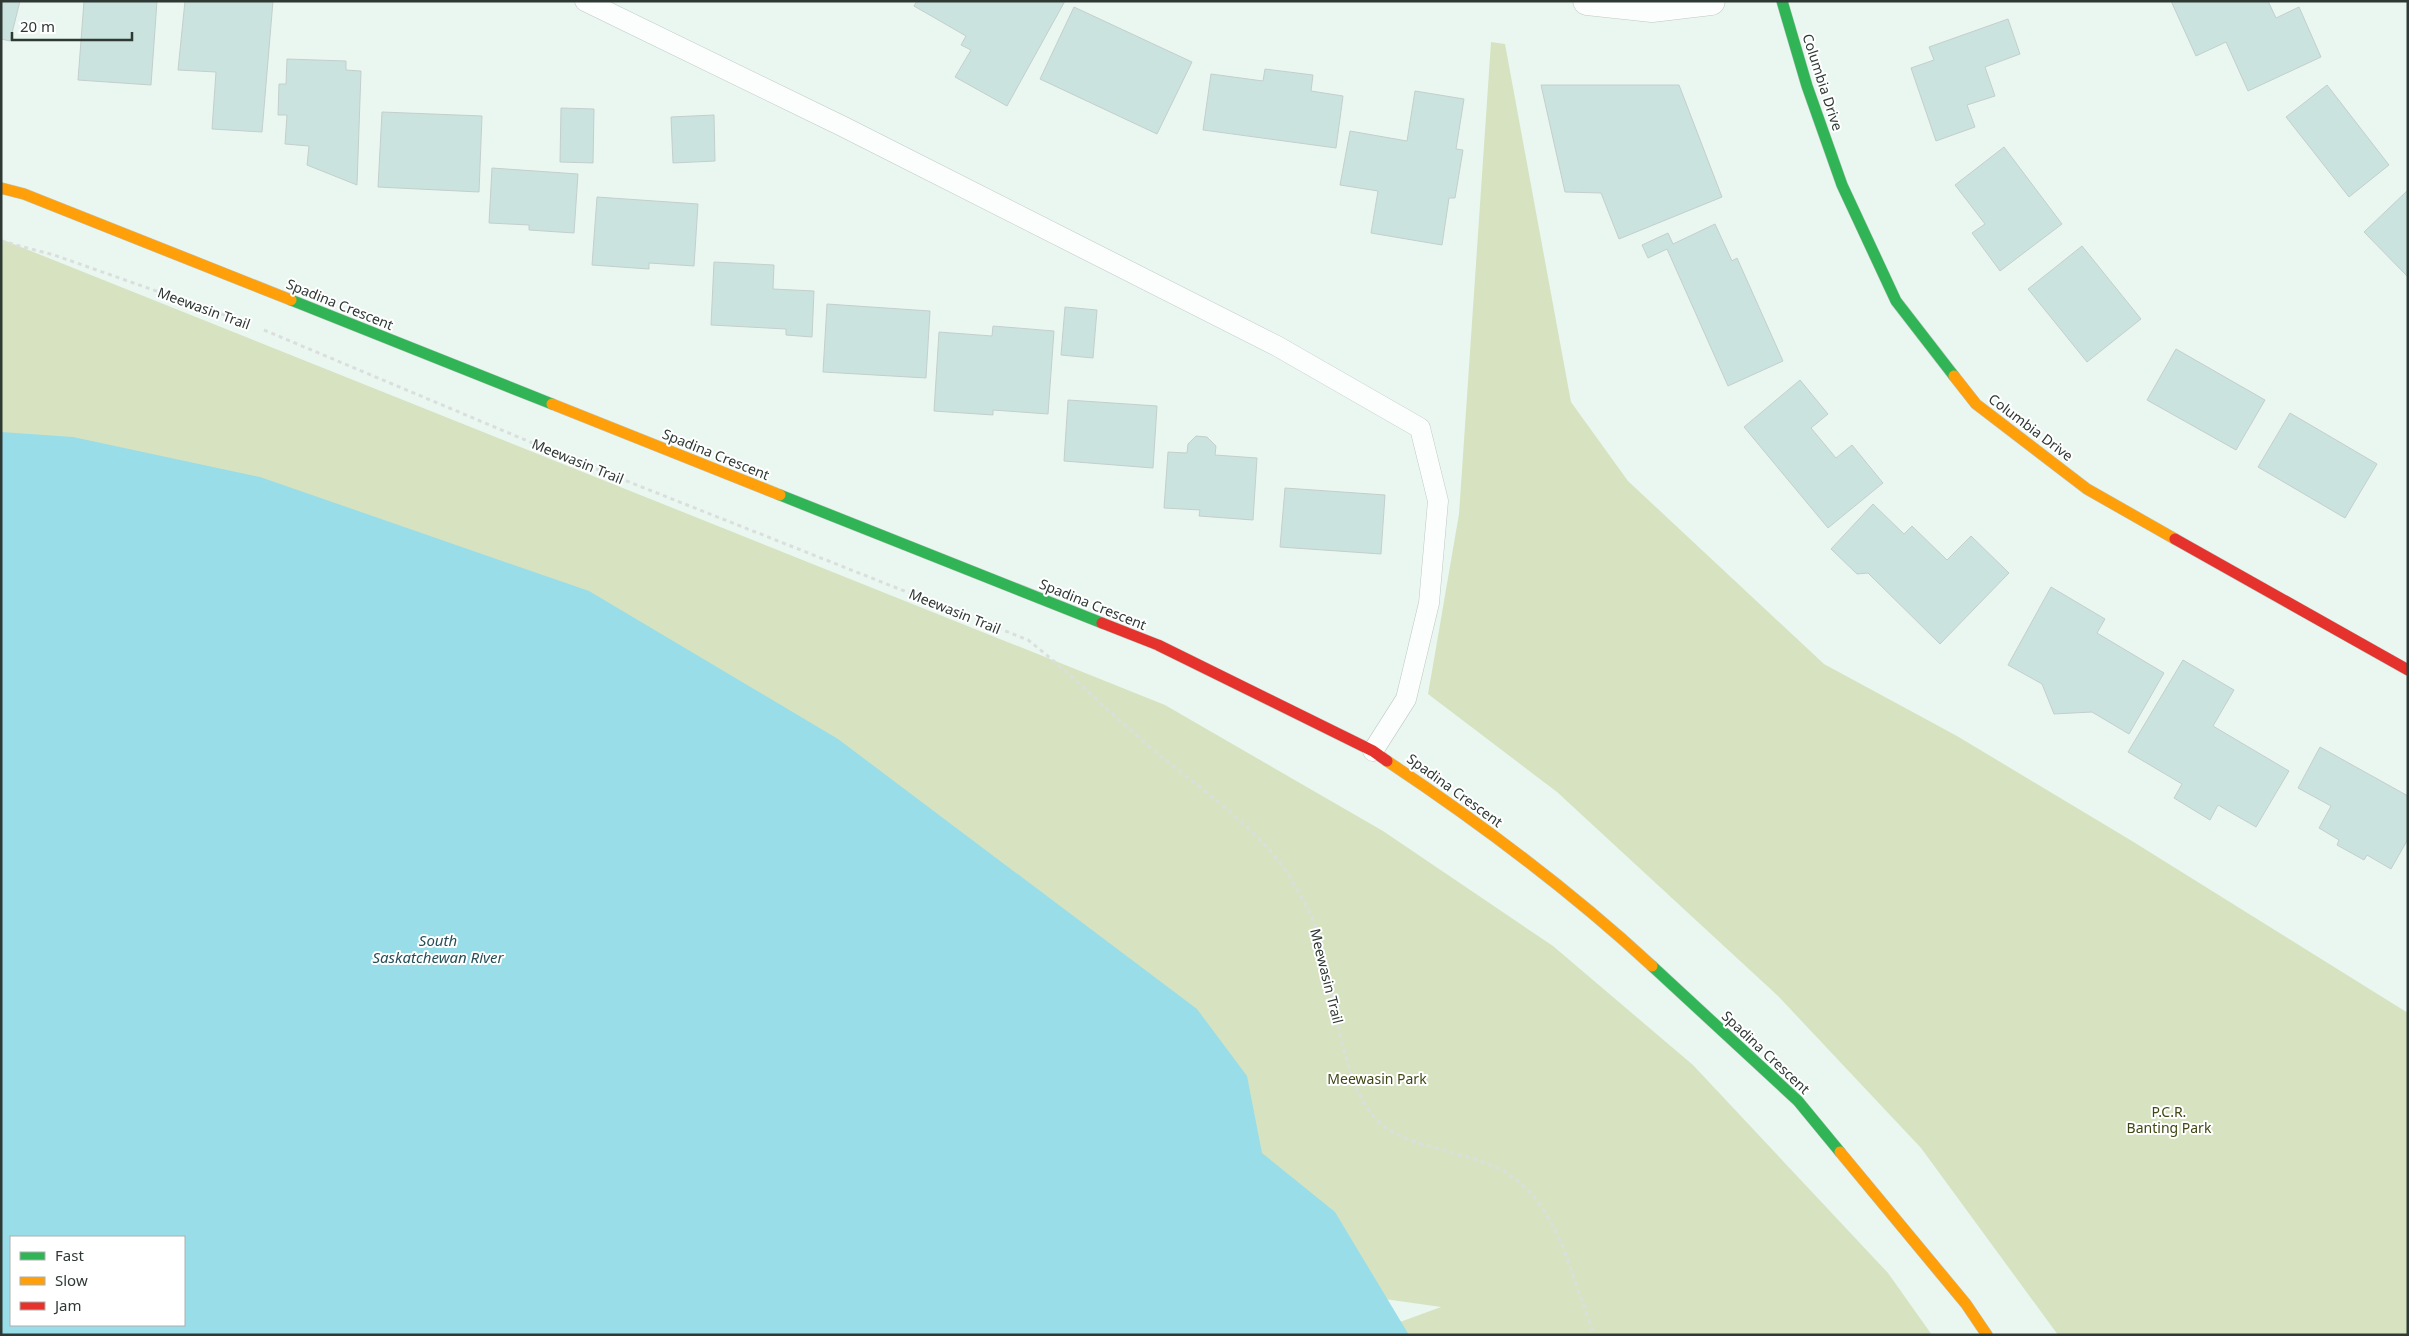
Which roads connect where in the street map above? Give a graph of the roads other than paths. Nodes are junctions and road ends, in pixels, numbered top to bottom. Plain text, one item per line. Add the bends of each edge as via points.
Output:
1 (585, 1) edge
2 (1587, 1) edge
3 (1711, 1) edge
4 (1782, 1) edge
5 (1, 188) edge
6 (2408, 670) edge
7 (1373, 751) junction
8 (1987, 1335) edge

1 - 7 lane via 844,127 1277,346 1420,428 1438,501 1428,603 1406,699
2 - 3 street via 1652,8
4 - 6 street, Columbia Drive via 1807,86 1842,185 1896,302 1976,404 2087,489
5 - 7 street, Spadina Crescent via 24,194 1158,646
7 - 8 street, Spadina Crescent via 1458,808 1602,920 1798,1101 1966,1304

